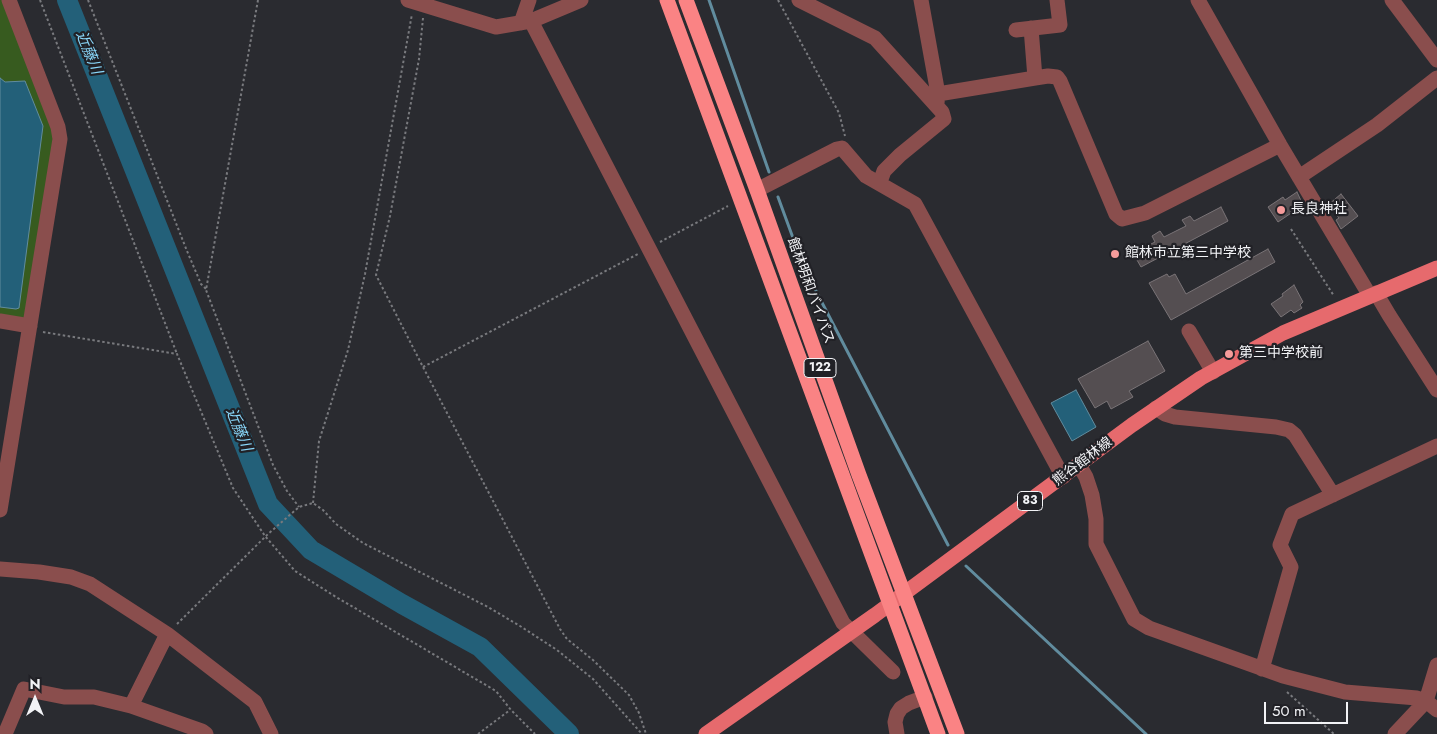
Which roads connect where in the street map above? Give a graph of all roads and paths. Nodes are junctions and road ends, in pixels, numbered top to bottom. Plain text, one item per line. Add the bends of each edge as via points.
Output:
1 (9, 0) edge
2 (40, 0) edge
3 (88, 0) edge
4 (258, 0) edge
5 (529, 0) edge
6 (581, 0) edge
7 (667, 0) edge
8 (686, 0) edge
9 (778, 0) edge
10 (799, 0) edge
11 (922, 0) edge
12 (1057, 0) edge
13 (1198, 0) edge
14 (1392, 0) edge
15 (416, 2) edge
16 (526, 22) junction
17 (1437, 60) edge
18 (1035, 78) junction
19 (1437, 78) edge
20 (938, 99) junction
21 (1280, 146) junction
22 (842, 148) junction
23 (1299, 177) junction
24 (880, 182) junction
25 (757, 190) junction
26 (742, 199) junction
27 (1291, 229) dead end
28 (648, 249) junction
29 (1437, 268) edge
30 (206, 290) junction
31 (1373, 294) junction
32 (1341, 308) junction
33 (0, 321) edge
34 (33, 328) junction
35 (1189, 331) dead end
36 (177, 354) junction
37 (423, 367) junction
38 (1213, 372) junction
39 (1437, 390) edge
40 (1156, 408) junction
41 (6, 439) edge
42 (1437, 446) edge
43 (1079, 466) junction
44 (1063, 477) junction
45 (1333, 495) junction
46 (313, 503) junction
47 (299, 507) junction
48 (0, 510) edge
49 (265, 536) junction
50 (0, 569) edge
51 (905, 594) junction
52 (890, 604) junction
53 (852, 632) junction
54 (167, 634) junction
55 (1437, 665) edge
56 (1262, 668) junction
57 (893, 672) dead end
58 (1287, 692) dead end
59 (925, 697) junction
60 (131, 706) junction
61 (1431, 706) edge
62 (511, 710) junction
63 (5, 734) edge
64 (206, 734) edge
65 (270, 734) edge
66 (478, 734) edge
67 (535, 734) edge
68 (642, 734) edge
69 (646, 734) edge
70 (706, 734) edge
71 (897, 734) edge
72 (938, 734) edge
73 (957, 734) edge
74 (1334, 734) edge
75 (1396, 734) edge

1 - 34 street via 60,139
2 - 36 path
3 - 30 path via 187,251
4 - 30 path
5 - 16 street
6 - 16 street
7 - 26 highway, 122
8 - 25 highway, 館林明和バイパス / 122
9 - 22 path via 839,113 845,135
10 - 20 street via 875,38
11 - 20 street
12 - 18 street via 1060,25 1023,29
13 - 21 street
14 - 17 street
15 - 16 street via 496,27
15 - 37 path via 418,59 390,216 376,274
15 - 46 path via 363,283 348,350 319,441
16 - 28 street
18 - 20 street
18 - 21 street via 1054,76 1060,81 1116,214 1122,220 1145,214
19 - 23 street via 1377,125
20 - 24 street via 944,119 900,155 884,171
21 - 23 street
22 - 24 street via 866,176
22 - 25 street
23 - 31 street
24 - 44 street via 918,208
25 - 51 highway, 館林明和バイパス / 122 via 858,475
26 - 28 path
26 - 52 highway, 122
27 - 32 path
28 - 37 path
28 - 53 street via 838,615
29 - 31 main road, 熊谷館林線 / 83
30 - 47 path via 273,466
31 - 32 main road, 熊谷館林線 / 83
31 - 39 street
32 - 38 main road, 熊谷館林線 / 83 via 1283,333
33 - 34 street
34 - 36 path
34 - 41 street
35 - 38 street
36 - 49 path via 233,488
37 - 69 path via 566,639 629,695
38 - 40 main road, 熊谷館林線 / 83
40 - 43 main road, 熊谷館林線 / 83
40 - 45 street via 1175,417 1288,430 1295,435
41 - 48 street
42 - 45 street
43 - 44 main road, 熊谷館林線 / 83
43 - 56 street via 1092,495 1096,544 1134,619 1149,628
44 - 51 main road, 熊谷館林線 / 83
45 - 56 street via 1292,514 1280,545 1291,566
46 - 47 path
46 - 68 path via 363,543 488,607 558,650 593,679
47 - 49 path
49 - 54 path
49 - 62 path via 296,571 496,691
50 - 54 street via 39,572 84,582
51 - 52 main road, 熊谷館林線 / 83
51 - 73 highway, 館林明和バイパス / 122
52 - 53 main road, 熊谷館林線 / 83
52 - 59 highway, 122
53 - 57 street
53 - 70 main road, 熊谷館林線 / 83
54 - 60 street
54 - 65 street via 255,702
55 - 61 street
56 - 61 street via 1345,692 1417,698
58 - 74 path
59 - 71 street via 901,708 895,722
59 - 72 highway, 122
60 - 63 street via 94,697 64,697 24,689
60 - 64 street
61 - 75 street
62 - 66 path
62 - 67 path

